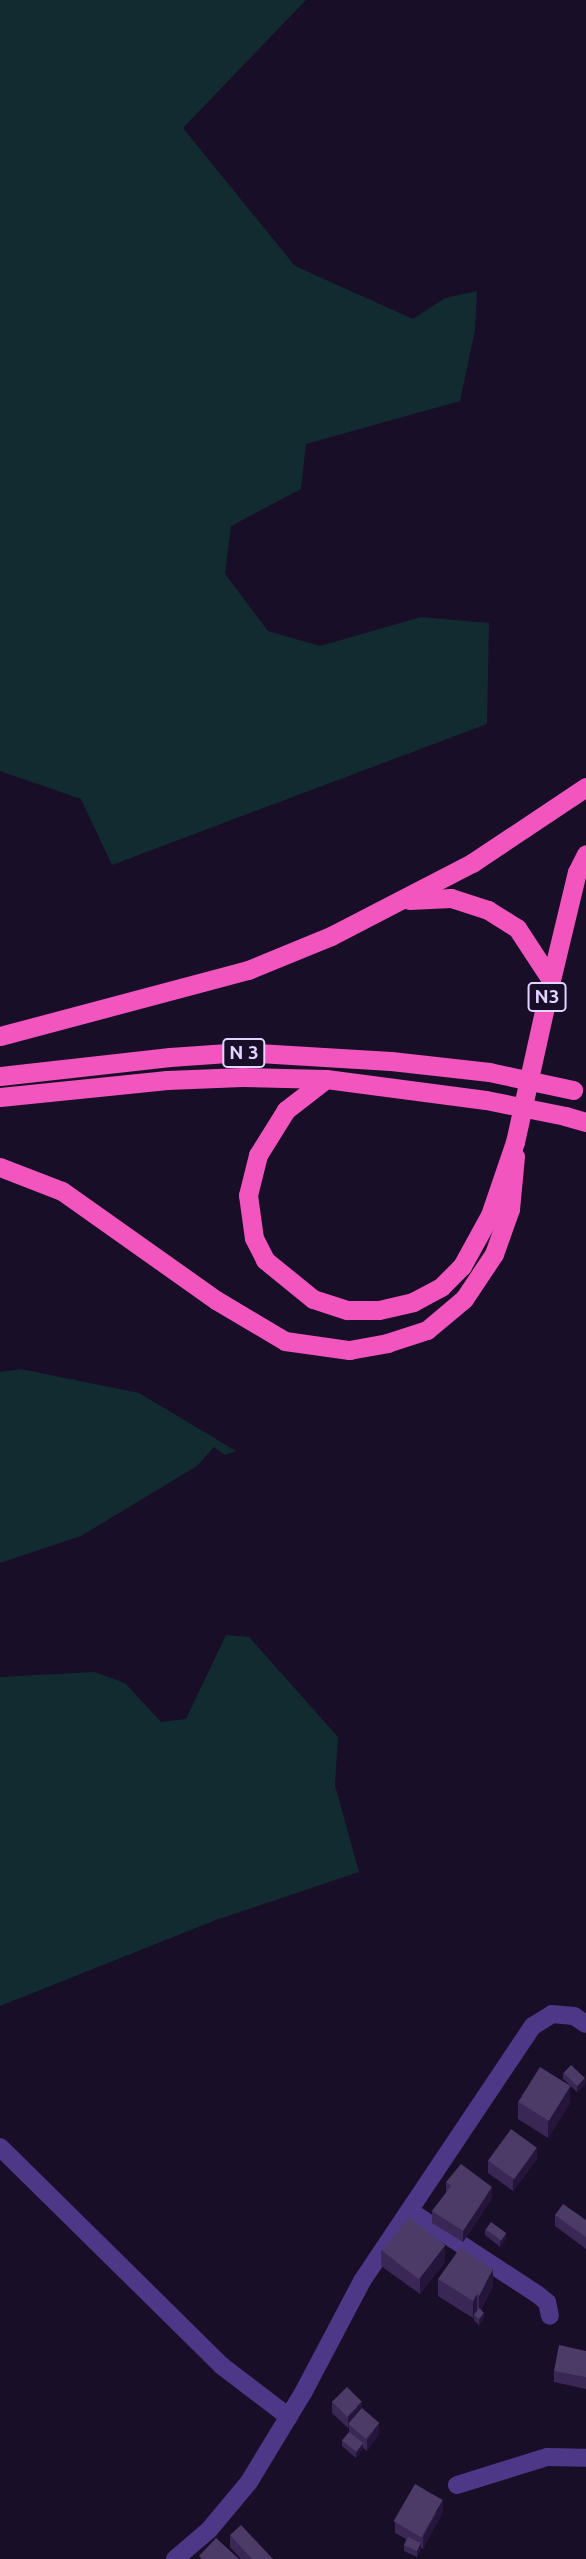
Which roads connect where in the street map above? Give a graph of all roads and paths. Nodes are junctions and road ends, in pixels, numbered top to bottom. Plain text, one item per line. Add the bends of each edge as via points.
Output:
1 (586, 787) edge
2 (586, 854) edge
3 (402, 901) junction
4 (551, 980) junction
5 (0, 1036) edge
6 (0, 1076) edge
7 (326, 1079) junction
8 (580, 1092) edge
9 (0, 1097) edge
10 (586, 1122) edge
11 (515, 1142) junction
12 (0, 1167) edge
13 (586, 2024) edge
14 (0, 2147) edge
15 (410, 2211) junction
16 (550, 2316) dead end
17 (289, 2417) junction
18 (586, 2458) edge
19 (457, 2485) dead end
20 (175, 2559) edge

1 - 3 highway via 472,863
2 - 4 highway, N3 via 577,872
3 - 4 highway via 451,898 488,910 517,928
3 - 5 highway via 248,970
4 - 11 highway, N3
6 - 8 highway, N 3, bridge via 242,1052 489,1072
7 - 9 highway, N 3 via 167,1080
7 - 10 highway, N 3, bridge via 486,1100
7 - 11 highway via 286,1110 271,1130 251,1177 249,1216 265,1260 279,1274 313,1298 347,1310 379,1310 413,1302 441,1287 455,1273 480,1237
11 - 12 highway via 510,1209 494,1254 464,1299 427,1330 349,1350 285,1341 216,1300 62,1191
13 - 15 street via 573,2016 552,2014 533,2026
14 - 17 street via 222,2366
15 - 16 street via 537,2294 547,2302
15 - 17 street via 349,2303
17 - 20 street via 230,2507
18 - 19 street via 547,2456

